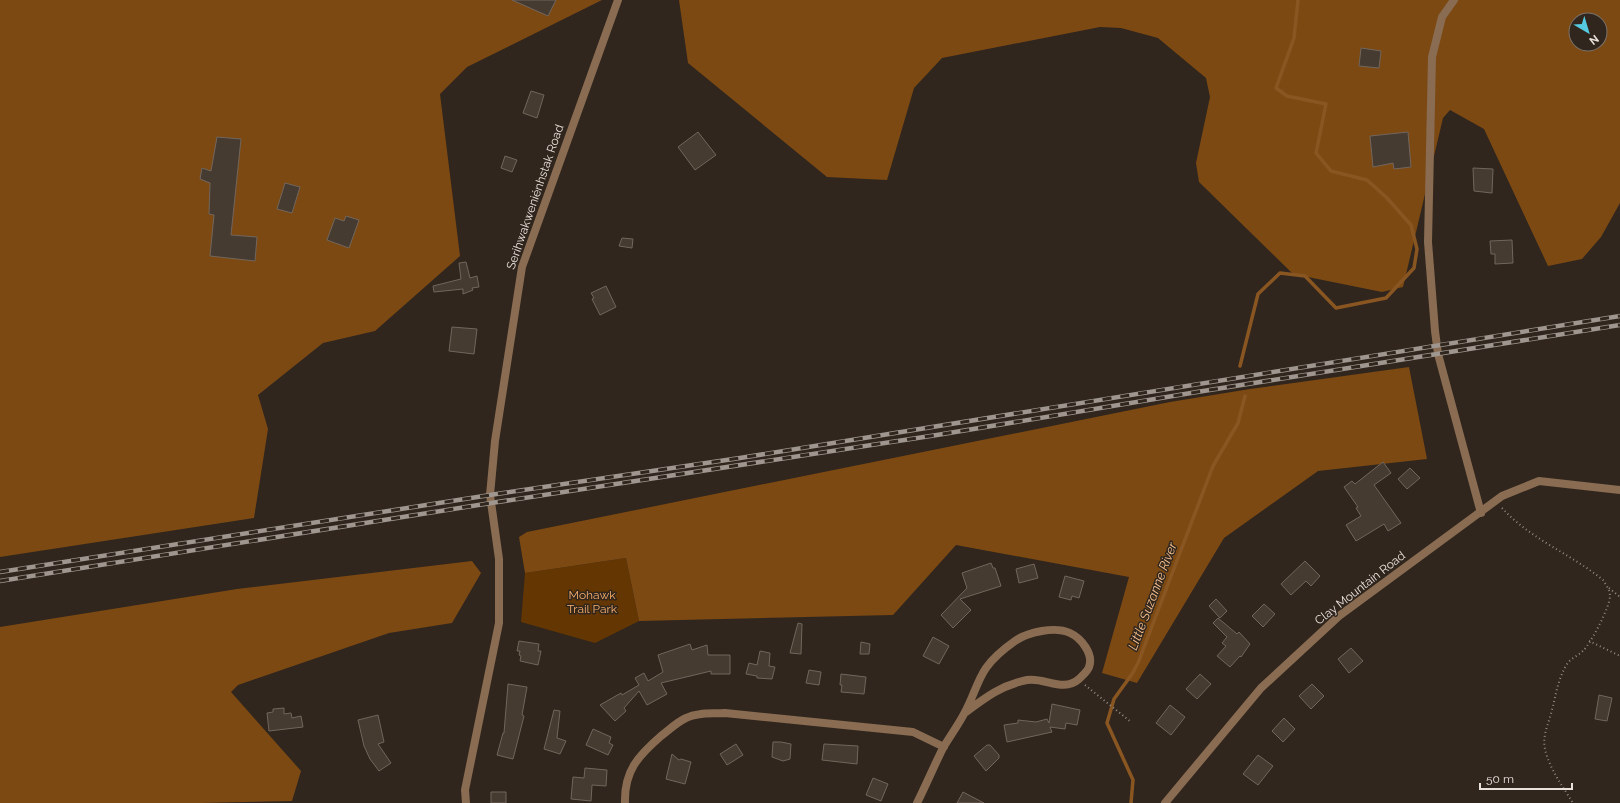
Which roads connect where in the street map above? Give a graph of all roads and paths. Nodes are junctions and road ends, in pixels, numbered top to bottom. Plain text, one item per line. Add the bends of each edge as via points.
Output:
1 (618, 0) edge
2 (1454, 0) edge
3 (1620, 490) edge
4 (1496, 501) junction
5 (1481, 513) junction
6 (1608, 587) junction
7 (1620, 597) edge
8 (1589, 641) junction
9 (1620, 656) edge
10 (1078, 680) junction
11 (966, 712) junction
12 (1131, 722) dead end
13 (944, 747) junction
14 (466, 803) edge
15 (625, 803) edge
16 (917, 803) edge
17 (1165, 803) edge
18 (1573, 803) edge

1 - 14 street, Serihwakweniénhstak Road via 522,267 494,440 491,503 499,559 499,623 465,790
2 - 5 street via 1442,17 1432,57 1428,242 1438,354
3 - 4 street, Clay Mountain Road via 1539,480
4 - 5 street, Clay Mountain Road
4 - 6 path via 1519,524 1596,574
5 - 17 street, Clay Mountain Road via 1339,616 1261,688
6 - 7 path
6 - 8 path via 1608,606
8 - 9 path
8 - 18 path via 1563,672 1557,686 1544,741 1549,761
10 - 11 street via 1069,685 1029,680 1012,684 994,691
10 - 11 street via 1089,668 1090,660 1080,640 1070,633 1058,630 1034,632 1015,641 995,658 986,669
10 - 12 path
11 - 13 street
13 - 15 street via 913,732 725,713 698,714 685,718 642,753 630,772
13 - 16 street

